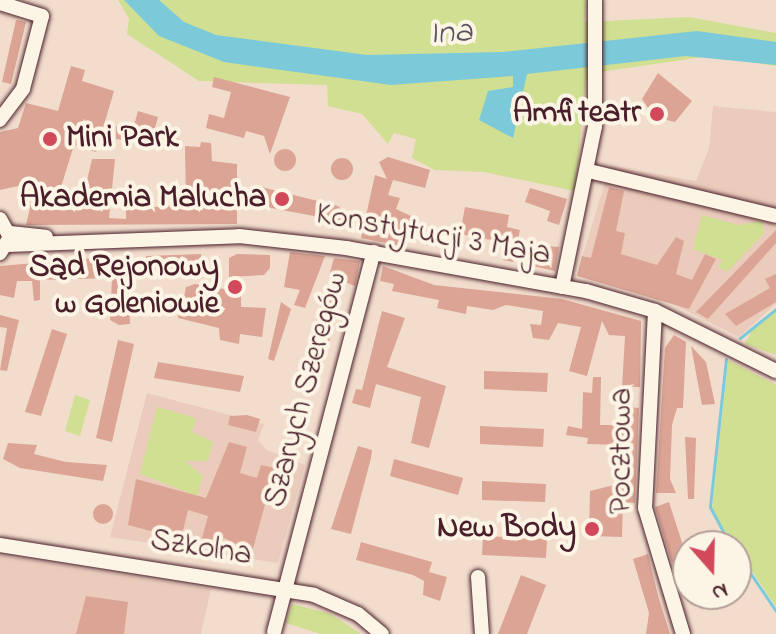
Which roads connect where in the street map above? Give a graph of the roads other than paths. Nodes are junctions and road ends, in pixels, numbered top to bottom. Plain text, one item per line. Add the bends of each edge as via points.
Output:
1 (595, 0) edge
2 (0, 3) edge
3 (0, 120) edge
4 (589, 171) junction
5 (776, 216) edge
6 (0, 219) edge
7 (6, 244) edge
8 (374, 252) junction
9 (562, 287) junction
10 (655, 311) junction
11 (776, 371) edge
12 (0, 545) edge
13 (478, 577) dead end
14 (284, 590) junction
15 (274, 632) edge
16 (382, 634) edge
17 (482, 634) edge
18 (683, 634) edge

1 - 4 street via 597,76
2 - 3 street via 42,16 23,89
4 - 5 street
4 - 9 street
6 - 7 street
7 - 8 street, Konstytucji 3 Maja via 239,236
8 - 9 street, Konstytucji 3 Maja
8 - 14 street, Szarych Szeregów
9 - 10 street, Konstytucji 3 Maja
10 - 11 street, Konstytucji 3 Maja
10 - 18 street, Pocztowa via 645,508
12 - 14 street, Szkolna
13 - 17 street
14 - 15 street, Szarych Szeregów
14 - 16 street, Szkolna via 345,606

